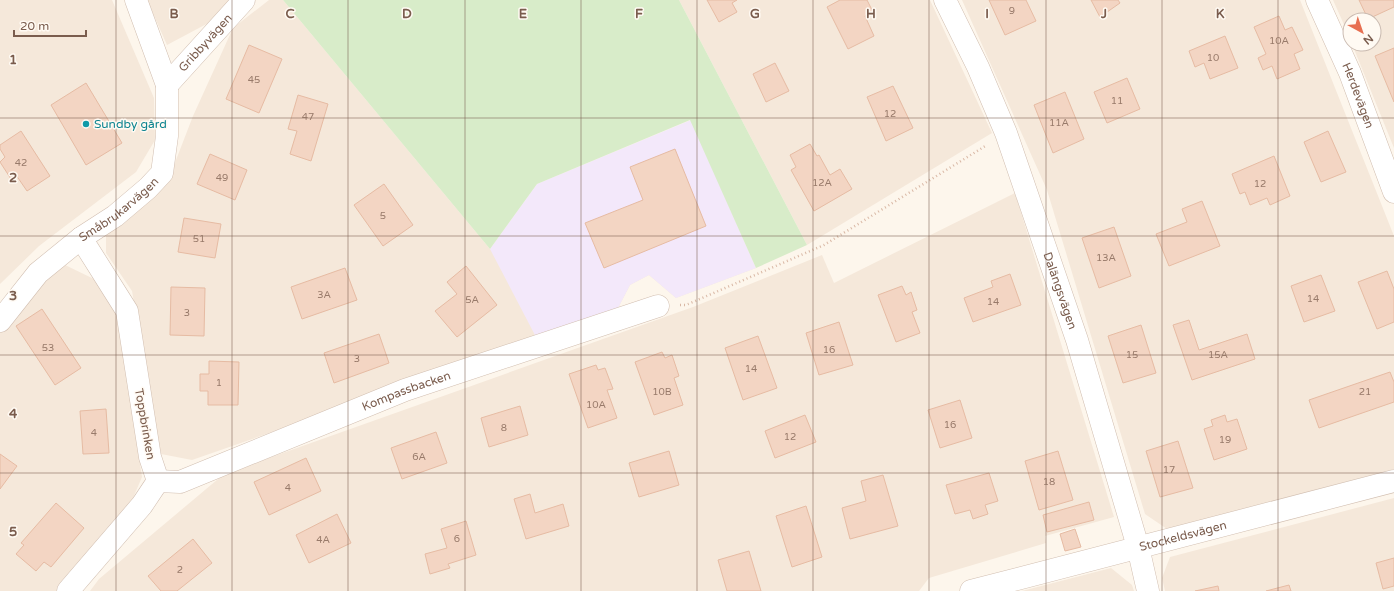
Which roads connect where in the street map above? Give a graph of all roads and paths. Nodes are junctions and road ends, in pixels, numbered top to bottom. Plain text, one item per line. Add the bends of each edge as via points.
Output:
1 (136, 0) edge
2 (244, 0) edge
3 (945, 0) edge
4 (1317, 0) edge
5 (167, 85) junction
6 (1006, 133) junction
7 (1394, 192) edge
8 (81, 238) junction
9 (658, 306) joint
10 (0, 321) edge
11 (158, 481) junction
12 (1394, 481) edge
13 (1138, 548) junction
14 (68, 591) edge
15 (971, 591) edge
16 (1148, 591) edge

1 - 5 street, Småbrukarvägen
2 - 5 street, Gribbyvägen
3 - 6 street, Dalängsvägen via 978,67
4 - 7 street, Herdevägen via 1350,73
5 - 8 street, Småbrukarvägen via 167,136 162,173 115,216
6 - 9 path via 824,245 686,305
6 - 13 street, Dalängsvägen via 1077,340
8 - 10 street, Småbrukarvägen via 38,273
8 - 11 street, Toppbrinken via 126,311 150,457
9 - 11 street, Kompassbacken via 405,390 180,482
11 - 14 street via 142,506
12 - 13 street, Stockeldsvägen
13 - 15 street, Stockeldsvägen
13 - 16 street, Dalängsvägen

